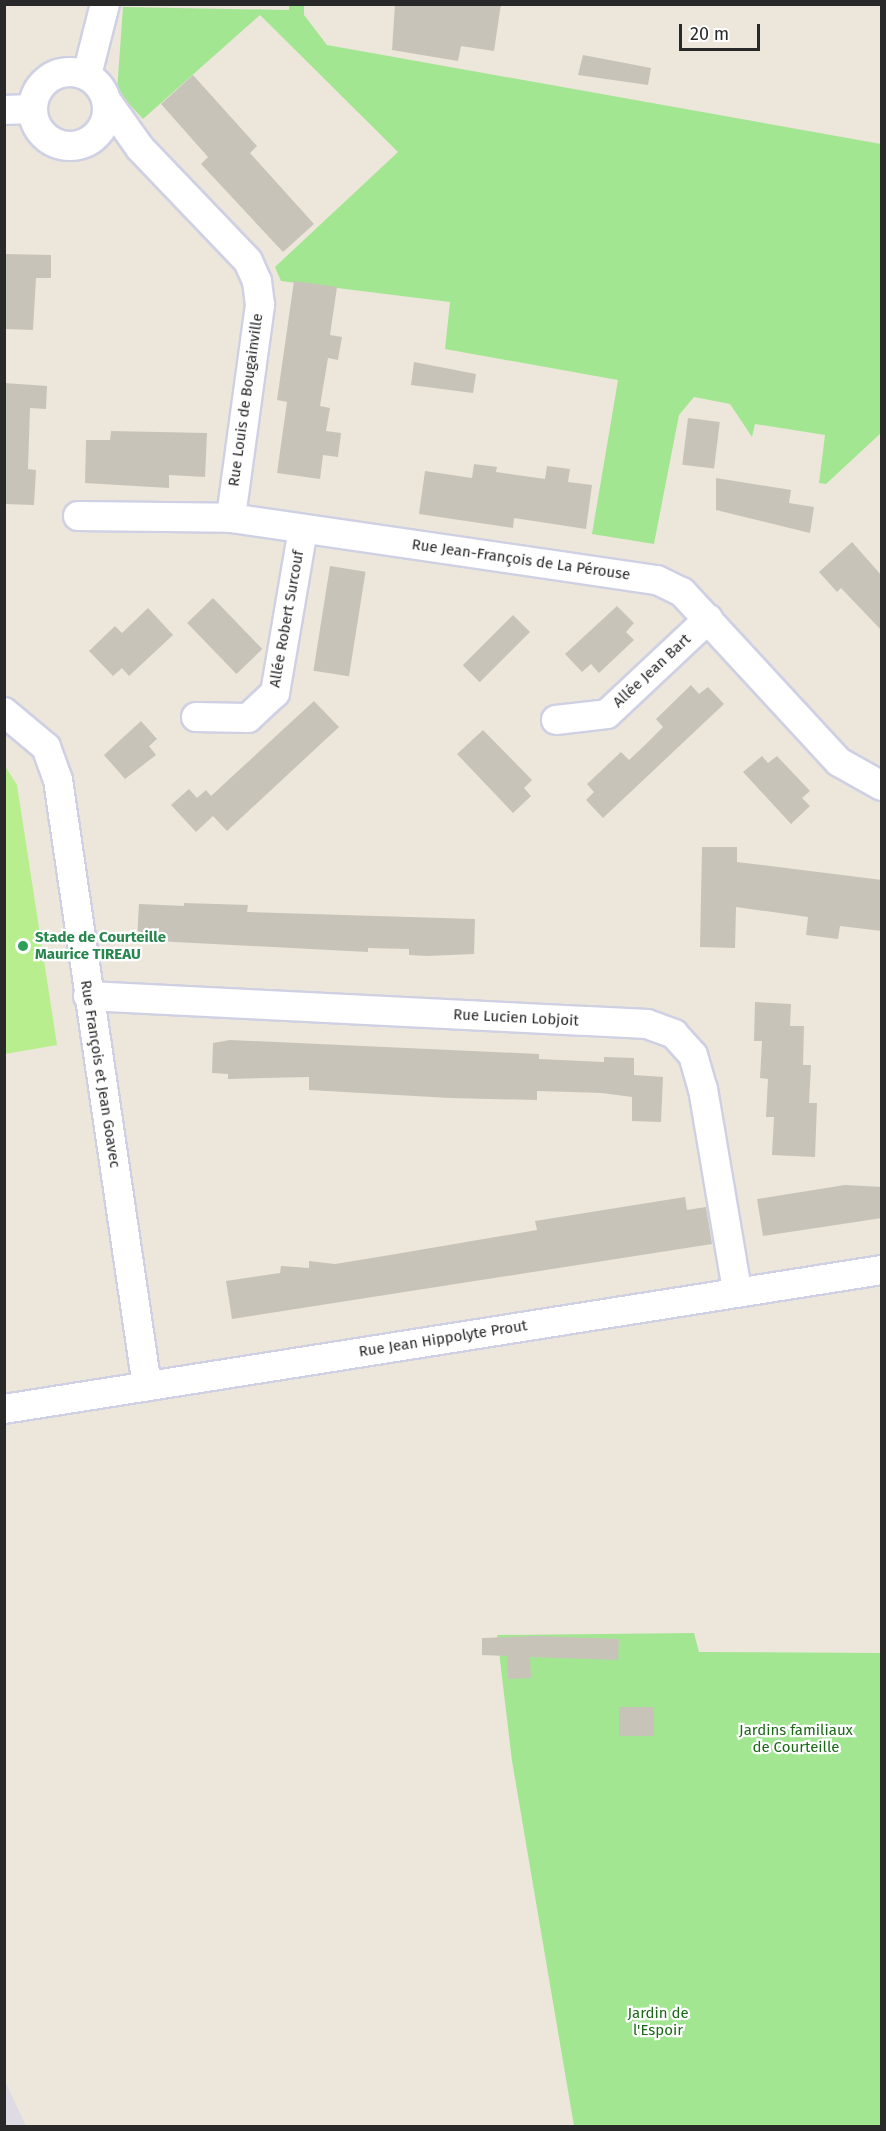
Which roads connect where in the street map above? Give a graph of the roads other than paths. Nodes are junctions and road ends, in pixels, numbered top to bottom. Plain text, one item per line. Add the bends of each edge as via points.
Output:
1 (105, 4) edge
2 (87, 75) junction
3 (106, 100) junction
4 (32, 109) junction
5 (4, 110) edge
6 (94, 138) junction
7 (140, 148) junction
8 (78, 516) dead end
9 (231, 518) junction
10 (303, 529) junction
11 (708, 619) junction
12 (4, 712) edge
13 (196, 717) dead end
14 (556, 720) dead end
15 (882, 786) edge
16 (88, 996) junction
17 (882, 1270) edge
18 (737, 1291) junction
19 (147, 1386) junction
20 (4, 1409) edge

1 - 2 street
2 - 3 street
2 - 4 street via 55,74 42,84
3 - 6 street via 107,114
3 - 7 street, Rue Louis de Bougainville
4 - 5 street
4 - 6 street via 43,134 54,142 81,144
6 - 7 street
7 - 9 street, Rue Louis de Bougainville via 248,261 257,281 260,305
8 - 9 street, Rue Jean-François de La Pérouse
9 - 10 street, Rue Jean-François de La Pérouse
10 - 11 street, Rue Jean-François de La Pérouse via 657,580 682,592
10 - 13 street, Allée Robert Surcouf via 274,693 248,718
11 - 14 street, Allée Jean Bart via 607,714
11 - 15 street, Rue Jean-François de La Pérouse via 839,762
12 - 16 street, Rue François et Jean Goavec via 46,747 58,780
16 - 18 street, Rue Lucien Lobjoit via 646,1024 674,1034 693,1055 703,1089
16 - 19 street, Rue François et Jean Goavec
17 - 18 street, Rue Jean Hippolyte Prout
18 - 19 street, Rue Jean Hippolyte Prout
19 - 20 street, Rue Jean Hippolyte Prout

